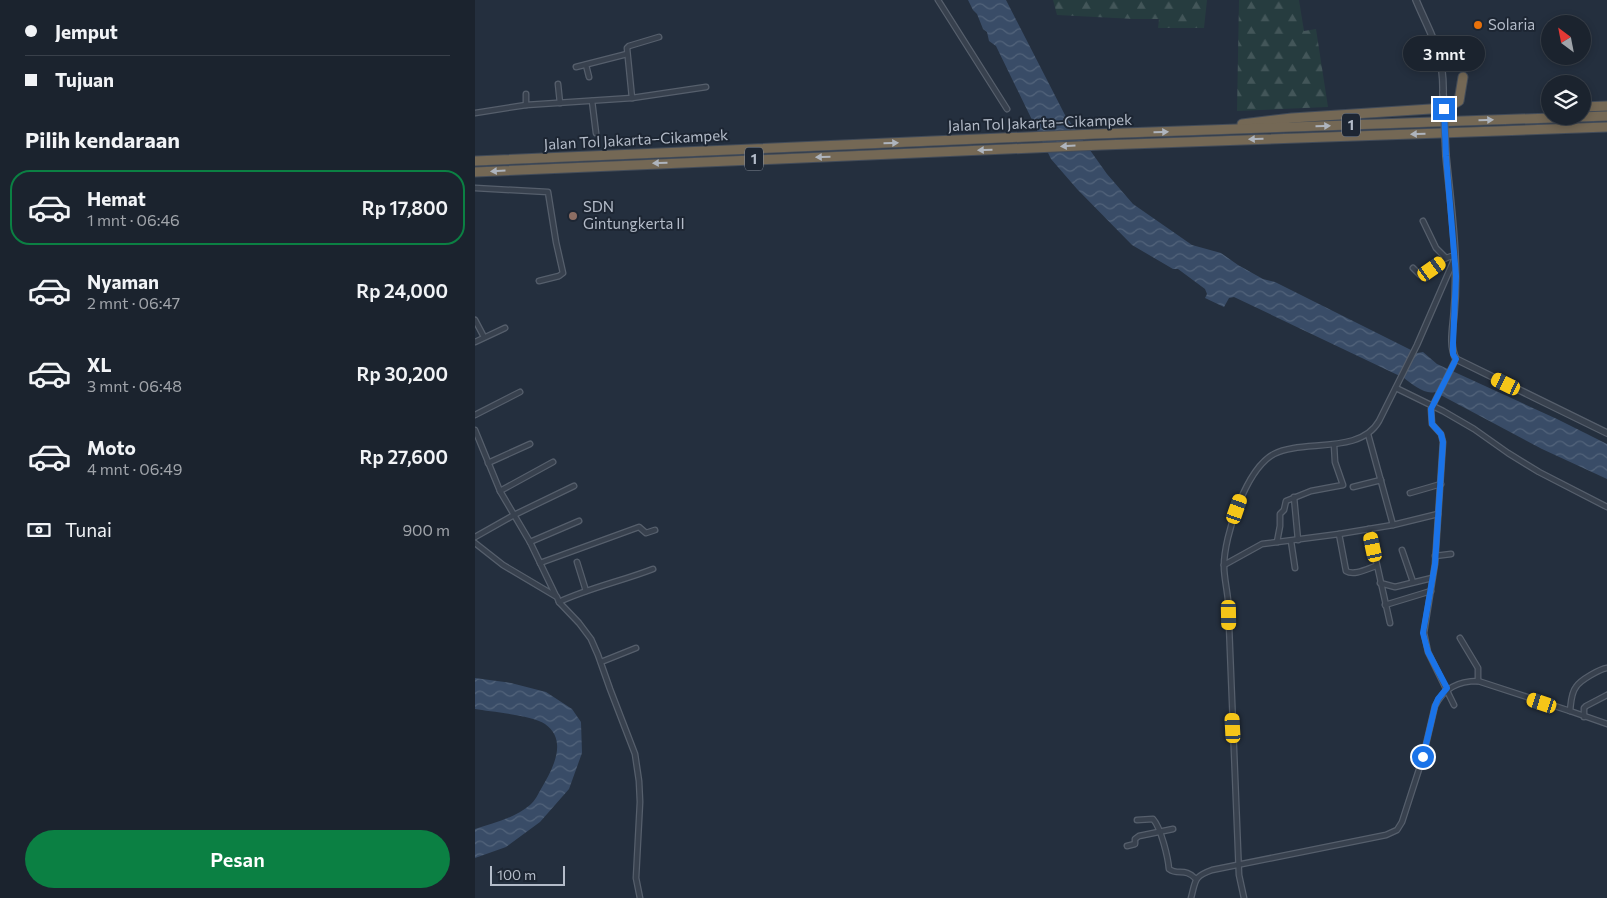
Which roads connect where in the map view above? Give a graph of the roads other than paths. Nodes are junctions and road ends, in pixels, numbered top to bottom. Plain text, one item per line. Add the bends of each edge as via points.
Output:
1 (938, 0) edge
2 (1416, 0) edge
3 (659, 37) dead end
4 (627, 54) junction
5 (586, 65) junction
6 (577, 67) dead end
7 (589, 77) dead end
8 (1463, 77) dead end
9 (558, 84) dead end
10 (706, 87) dead end
11 (527, 94) dead end
12 (633, 98) junction
13 (592, 101) junction
14 (560, 103) junction
15 (526, 106) junction
16 (1607, 106) edge
17 (1591, 107) edge
18 (1007, 110) dead end
19 (475, 113) edge
20 (1607, 116) edge
21 (1607, 127) edge
22 (1180, 131) junction
23 (596, 133) dead end
24 (475, 161) edge
25 (475, 172) edge
26 (475, 188) edge
27 (1423, 221) dead end
28 (1455, 257) junction
29 (1446, 258) junction
30 (1413, 268) dead end
31 (539, 281) dead end
32 (475, 320) edge
33 (505, 328) dead end
34 (484, 337) junction
35 (475, 342) edge
36 (1456, 359) junction
37 (1396, 388) junction
38 (520, 392) dead end
39 (1432, 405) junction
40 (475, 415) edge
41 (475, 430) edge
42 (1607, 433) edge
43 (1368, 434) junction
44 (530, 444) dead end
45 (1334, 444) junction
46 (553, 462) dead end
47 (488, 463) junction
48 (1381, 480) junction
49 (1441, 484) junction
50 (574, 486) dead end
51 (1353, 487) dead end
52 (500, 491) junction
53 (1410, 493) dead end
54 (1295, 497) junction
55 (1607, 507) edge
56 (1438, 514) junction
57 (514, 515) junction
58 (579, 521) dead end
59 (1393, 525) junction
60 (1369, 529) junction
61 (655, 530) dead end
62 (1339, 534) junction
63 (475, 537) edge
64 (1298, 540) junction
65 (1291, 541) junction
66 (530, 542) junction
67 (1277, 542) junction
68 (475, 543) edge
69 (1402, 550) dead end
70 (1451, 554) dead end
71 (1435, 556) junction
72 (577, 562) dead end
73 (539, 563) junction
74 (1224, 565) junction
75 (1376, 566) junction
76 (1295, 568) dead end
77 (653, 569) dead end
78 (1432, 578) junction
79 (1413, 582) junction
80 (1380, 583) junction
81 (586, 591) junction
82 (1431, 591) junction
83 (558, 600) junction
84 (1385, 605) junction
85 (1390, 623) dead end
86 (1460, 638) dead end
87 (636, 648) dead end
88 (601, 662) junction
89 (1607, 668) edge
90 (1478, 681) junction
91 (1447, 688) junction
92 (1607, 695) edge
93 (1454, 705) dead end
94 (1570, 711) junction
95 (1584, 717) junction
96 (1607, 724) edge
97 (1137, 820) dead end
98 (1173, 829) dead end
99 (1159, 831) junction
100 (1127, 846) dead end
101 (1240, 864) junction
102 (1196, 879) junction
103 (640, 898) edge
104 (1191, 898) edge
105 (1244, 898) edge

1 - 18 street
2 - 28 street, bridge via 1438,48 1443,70 1446,156
3 - 4 street via 629,46
4 - 5 street
4 - 12 street
5 - 6 street
5 - 7 street
8 - 22 highway via 1459,101 1446,108 1292,118
9 - 14 street
10 - 12 street
11 - 15 street
12 - 13 street
13 - 14 street
13 - 23 street
14 - 15 street
15 - 19 street
16 - 17 highway
22 -> 20 highway, Jalan Tol Jakarta–Cikampek / 1
21 -> 25 highway, Jalan Tol Jakarta–Cikampek / 1
24 -> 22 highway, Jalan Tol Jakarta–Cikampek / 1
26 - 31 street via 548,192 563,273
27 - 29 street via 1436,248
28 - 29 street
28 - 36 street via 1453,354
28 - 37 street
29 - 30 street via 1422,275
32 - 34 street
33 - 34 street
34 - 35 street
36 - 39 street
36 - 42 street
37 - 39 street
37 - 43 street via 1377,426
38 - 40 street
39 - 49 street via 1432,424 1443,442
39 - 55 street via 1539,472
41 - 47 street
43 - 45 street
43 - 48 street
44 - 47 street
45 - 54 street via 1335,462 1343,485
45 - 74 street via 1281,451 1259,466 1239,505 1227,542
46 - 52 street
47 - 52 street
48 - 51 street
48 - 59 street
49 - 53 street
49 - 56 street
50 - 57 street
52 - 57 street
54 - 64 street
54 - 67 street via 1285,502 1285,509 1280,514
56 - 59 street
56 - 71 street
57 - 63 street
57 - 66 street
58 - 66 street
59 - 60 street
60 - 62 street
60 - 75 street
61 - 73 street via 646,533 639,527
62 - 64 street
62 - 75 street via 1348,573
64 - 65 street
65 - 67 street
65 - 76 street
66 - 73 street
67 - 74 street via 1262,544
68 - 83 street
69 - 79 street
70 - 71 street
71 - 78 street
72 - 81 street
73 - 83 street
74 - 101 street
75 - 80 street
77 - 81 street
78 - 79 street
78 - 82 street
79 - 80 street via 1395,586
80 - 84 street
81 - 83 street
82 - 84 street
82 - 91 street via 1423,633 1428,652
83 - 88 street via 591,639
84 - 85 street
86 - 90 street via 1478,668
87 - 88 street
88 - 103 street via 635,754 639,780 637,878
89 - 94 street via 1576,687
90 - 91 street via 1462,682
90 - 94 street
91 - 93 street
91 - 101 street via 1435,706 1423,757 1403,822 1397,830 1386,835
92 - 95 street via 1586,706
94 - 95 street
95 - 96 street
97 - 99 street via 1153,818
98 - 99 street
99 - 100 street via 1139,836 1135,844
99 - 102 street via 1169,870 1185,872
101 - 102 street via 1201,874
101 - 105 street
102 - 104 street

